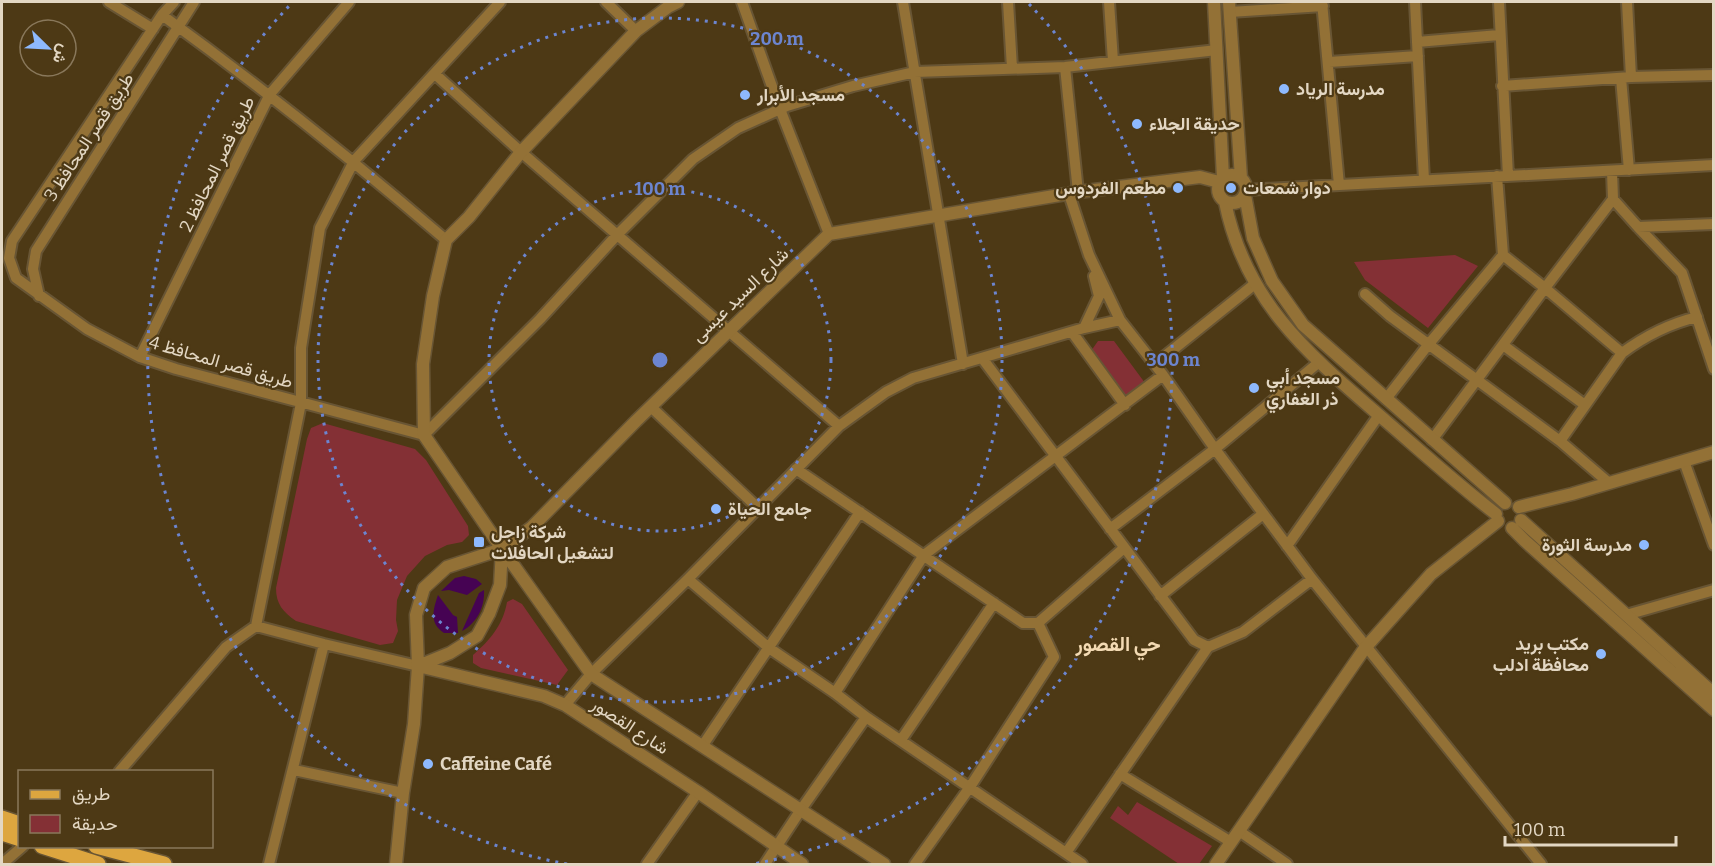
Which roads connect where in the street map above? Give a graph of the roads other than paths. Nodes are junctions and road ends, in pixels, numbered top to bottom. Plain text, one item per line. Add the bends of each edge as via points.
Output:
1 (109, 2) edge
2 (174, 2) edge
3 (194, 2) edge
4 (349, 2) edge
5 (500, 2) edge
6 (606, 2) edge
7 (678, 2) edge
8 (742, 2) edge
9 (903, 2) edge
10 (1008, 2) edge
11 (1109, 2) edge
12 (1214, 2) edge
13 (1415, 2) edge
14 (1498, 2) edge
15 (1627, 2) edge
16 (1323, 4) edge
17 (1230, 7) edge
18 (162, 15) junction
19 (179, 27) junction
20 (153, 29) junction
21 (636, 31) junction
22 (1499, 35) junction
23 (1417, 42) junction
24 (1217, 50) junction
25 (1418, 56) junction
26 (1113, 61) junction
27 (1329, 62) junction
28 (1065, 66) junction
29 (1012, 69) junction
30 (915, 72) junction
31 (435, 74) junction
32 (1713, 75) edge
33 (1626, 77) junction
34 (1502, 86) junction
35 (270, 94) junction
36 (780, 109) junction
37 (521, 152) junction
38 (354, 162) junction
39 (1713, 165) edge
40 (1629, 170) junction
41 (1612, 171) junction
42 (1503, 176) junction
43 (1221, 180) junction
44 (1424, 180) junction
45 (1340, 185) junction
46 (1244, 187) junction
47 (1074, 193) junction
48 (1612, 199) junction
49 (1225, 202) junction
50 (938, 217) junction
51 (1638, 227) junction
52 (1712, 227) edge
53 (829, 234) junction
54 (617, 235) junction
55 (446, 240) junction
56 (1089, 255) junction
57 (1503, 255) junction
58 (1256, 283) junction
59 (1545, 288) junction
60 (1365, 294) dead end
61 (39, 296) junction
62 (1696, 316) junction
63 (1120, 320) junction
64 (1084, 328) junction
65 (728, 332) junction
66 (1072, 332) junction
67 (1428, 345) junction
68 (1503, 345) junction
69 (1622, 353) junction
70 (140, 357) junction
71 (982, 358) junction
72 (1318, 363) junction
73 (963, 364) junction
74 (1155, 364) junction
75 (1713, 369) edge
76 (1163, 375) junction
77 (1476, 380) junction
78 (1386, 399) junction
79 (302, 403) junction
80 (1125, 405) junction
81 (1585, 405) junction
82 (651, 407) junction
83 (1379, 415) junction
84 (839, 426) junction
85 (424, 435) junction
86 (1432, 440) junction
87 (1560, 441) junction
88 (1215, 449) junction
89 (1713, 452) edge
90 (1056, 457) junction
91 (1684, 461) junction
92 (796, 469) junction
93 (1609, 483) junction
94 (1505, 503) junction
95 (1519, 507) junction
96 (758, 508) junction
97 (860, 512) junction
98 (1263, 514) junction
99 (1497, 518) junction
100 (1517, 524) junction
101 (1110, 529) junction
102 (1713, 545) edge
103 (1287, 546) junction
104 (1124, 548) junction
105 (502, 549) junction
106 (924, 555) junction
107 (688, 579) junction
108 (1312, 579) junction
109 (1713, 590) edge
110 (1160, 596) junction
111 (994, 603) junction
112 (1626, 615) junction
113 (1038, 623) junction
114 (256, 626) junction
115 (324, 644) junction
116 (1208, 646) junction
117 (768, 648) junction
118 (1365, 648) junction
119 (418, 666) junction
120 (591, 674) junction
121 (835, 693) junction
122 (1713, 694) edge
123 (565, 705) junction
124 (1713, 710) edge
125 (866, 717) junction
126 (901, 740) junction
127 (702, 745) junction
128 (121, 770) edge
129 (294, 770) junction
130 (1120, 774) junction
131 (970, 788) junction
132 (698, 792) junction
133 (403, 794) junction
134 (800, 810) junction
135 (2, 823) edge
136 (18, 824) edge
137 (1239, 831) junction
138 (18, 837) edge
139 (1231, 842) junction
140 (21, 848) edge
141 (51, 848) edge
142 (104, 848) edge
143 (776, 848) junction
144 (1066, 853) junction
145 (2, 864) edge
146 (98, 864) edge
147 (164, 864) edge
148 (269, 864) edge
149 (396, 864) edge
150 (647, 864) edge
151 (765, 864) edge
152 (802, 864) edge
153 (884, 864) edge
154 (915, 864) edge
155 (1082, 864) edge
156 (1216, 864) edge
157 (1287, 864) edge
158 (1541, 864) edge

1 - 20 street
2 - 18 street, طريق قصر المحافظ 4
3 - 19 street, طريق قصر المحافظ 3
4 - 35 street, طريق قصر المحافظ 2
5 - 31 street
6 - 21 street
7 - 21 street
8 - 36 street
9 - 30 street
10 - 29 street
11 - 26 street
12 - 24 street
13 - 23 street
14 - 22 street
15 - 33 street
16 - 17 street
16 - 27 street
17 - 46 street
18 - 19 street
18 - 20 street, طريق قصر المحافظ 4
19 - 35 street
19 - 61 street, طريق قصر المحافظ 3 via 36,251 33,269
20 - 61 street, طريق قصر المحافظ 4 via 12,242 9,258 16,278
21 - 37 street
22 - 23 street
22 - 34 street
23 - 25 street
24 - 26 street
24 - 43 street
25 - 27 street
25 - 44 street
26 - 28 street
27 - 45 street
28 - 29 street
28 - 47 street
29 - 30 street
30 - 36 street
30 - 50 street
31 - 37 street
31 - 38 street
32 - 33 street
33 - 34 street
33 - 40 street
34 - 42 street
35 - 38 street
35 - 70 street, طريق قصر المحافظ 2
36 - 53 street
36 - 54 street via 738,128 693,159
37 - 54 street
37 - 55 street
38 - 55 street
38 - 79 street via 320,228 301,348
39 - 40 street
40 - 41 street
41 - 42 street
41 - 48 street
42 - 44 street
42 - 57 street
43 - 46 street via 1230,174
43 - 47 street via 1200,177
43 - 49 street via 1217,190
44 - 45 street
45 - 46 street
46 - 49 street via 1235,203
46 - 78 street via 1253,238 1272,281 1303,325
47 - 50 street
47 - 56 street
48 - 51 street
48 - 59 street
49 - 58 street via 1231,231
50 - 53 street
50 - 73 street
51 - 52 street
51 - 62 street via 1682,273
53 - 65 street, شارع السيد عيسى
54 - 65 street
54 - 85 street
55 - 85 street via 423,364
56 - 63 street
56 - 64 street via 1099,297
57 - 59 street
57 - 67 street
58 - 72 street via 1275,315
58 - 74 street
59 - 68 street
59 - 69 street
60 - 67 street
61 - 70 street, طريق قصر المحافظ 4 via 87,329
62 - 69 street via 1672,323
62 - 75 street
63 - 64 street
63 - 74 street
64 - 66 street
65 - 82 street, شارع السيد عيسى
65 - 84 street
66 - 71 street
66 - 80 street
67 - 77 street
67 - 78 street
68 - 77 street
68 - 81 street
69 - 81 street
70 - 79 street, طريق قصر المحافظ 4
71 - 73 street
71 - 90 street
72 - 83 street
72 - 88 street
73 - 84 street via 914,378 886,392
74 - 76 street
76 - 80 street
76 - 88 street
77 - 86 street
77 - 87 street
78 - 86 street
79 - 85 street, طريق قصر المحافظ 4
79 - 114 street
80 - 90 street
81 - 87 street
82 - 96 street
82 - 105 street, شارع السيد عيسى via 532,527
83 - 99 street
83 - 103 street
84 - 92 street
85 - 105 street
86 - 94 street
87 - 93 street
88 - 98 street
88 - 101 street
89 - 91 street
90 - 101 street
90 - 106 street
91 - 93 street
91 - 102 street
92 - 96 street
92 - 97 street
93 - 95 street
94 - 95 street
94 - 99 street
95 - 100 street
96 - 107 street
97 - 106 street
97 - 117 street
98 - 103 street
98 - 110 street
99 - 100 street via 1504,527
99 - 118 street via 1431,574
100 - 112 street
100 - 124 street via 1525,541
101 - 104 street
103 - 108 street
104 - 110 street
104 - 113 street
105 - 119 street via 500,585 477,636
105 - 119 street, شارع السيد عيسى via 447,567 424,588 416,615
105 - 120 street
106 - 111 street
106 - 121 street
107 - 117 street
107 - 120 street
108 - 116 street via 1243,632
108 - 118 street
109 - 112 street
110 - 116 street via 1194,640
111 - 113 street via 1023,623
111 - 126 street
112 - 122 street
113 - 131 street via 1054,657
114 - 115 street
114 - 128 street via 226,647
115 - 119 street
115 - 129 street
116 - 130 street
117 - 121 street
117 - 127 street
118 - 137 street
118 - 158 street
119 - 123 street, شارع القصور via 544,696
119 - 133 street, شارع السيد عيسى
120 - 123 street
120 - 127 street, شارع القصور
121 - 125 street
123 - 132 street, شارع القصور
125 - 126 street
125 - 134 street
126 - 131 street
127 - 134 street, شارع القصور
129 - 133 street
129 - 148 street
130 - 139 street
130 - 144 street
131 - 144 street
131 - 154 street
132 - 143 street, شارع القصور
132 - 150 street
133 - 149 street, شارع السيد عيسى
134 - 143 street
134 - 153 street, شارع القصور
135 - 136 main road
135 - 138 main road
137 - 139 street
137 - 157 street
139 - 156 street
140 - 145 street
141 - 146 main road
142 - 147 main road
143 - 151 street
143 - 152 street, شارع القصور
144 - 155 street

